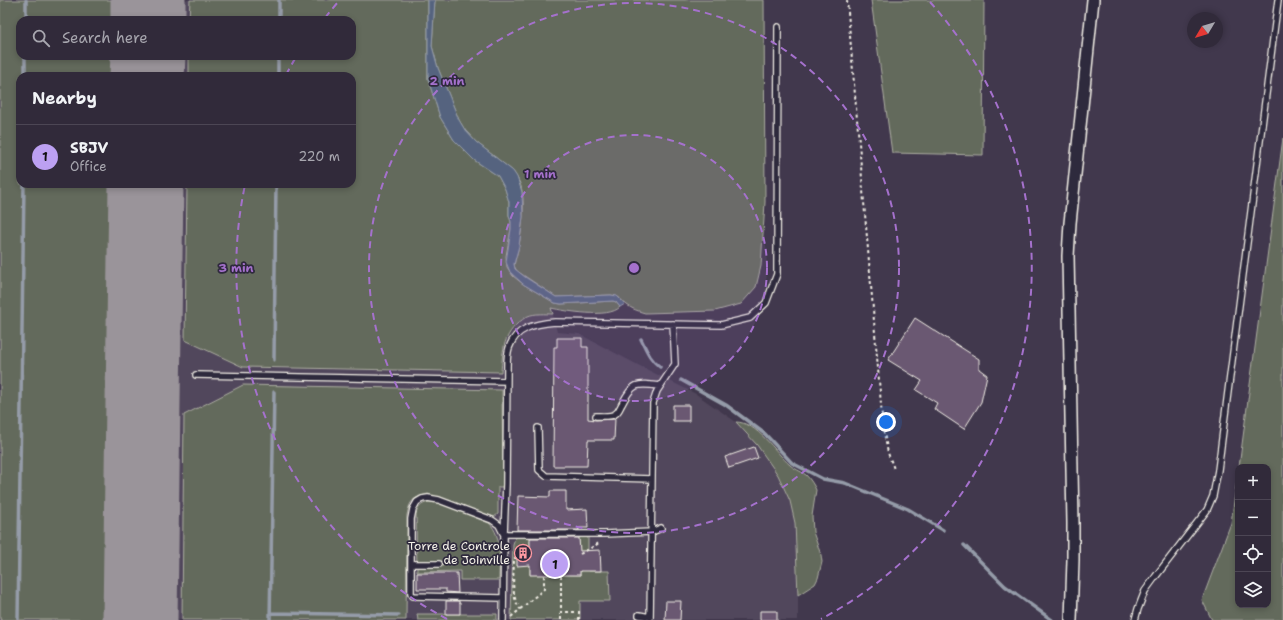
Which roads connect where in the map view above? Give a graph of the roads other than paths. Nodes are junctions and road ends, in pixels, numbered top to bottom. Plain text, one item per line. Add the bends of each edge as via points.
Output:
1 (1094, 0) edge
2 (1278, 0) edge
3 (778, 27) dead end
4 (673, 324) junction
5 (196, 375) dead end
6 (506, 381) junction
7 (660, 386) junction
8 (596, 416) dead end
9 (538, 428) dead end
10 (652, 479) junction
11 (661, 528) dead end
12 (652, 532) junction
13 (504, 534) junction
14 (412, 564) junction
15 (439, 564) dead end
16 (503, 598) junction
17 (639, 616) dead end
18 (650, 618) edge
19 (503, 620) edge
20 (1071, 620) edge
21 (1135, 620) edge

1 - 20 street via 1068,256 1073,523
2 - 21 lane via 1213,496 1200,520 1145,591
3 - 4 lane via 777,274 766,303 750,318 721,325
4 - 6 lane via 537,324 514,337 509,349
4 - 7 lane via 675,364
5 - 6 lane
6 - 13 lane
7 - 8 lane via 635,386 628,392 617,413
7 - 10 lane via 653,403
9 - 10 lane via 539,470 546,476
10 - 12 lane
11 - 12 lane
12 - 13 lane
12 - 18 lane
13 - 14 lane via 499,525 492,520 439,500 422,499 413,509 411,519
13 - 16 lane
14 - 15 lane
14 - 16 lane via 411,593 415,597
16 - 19 lane
17 - 18 lane

